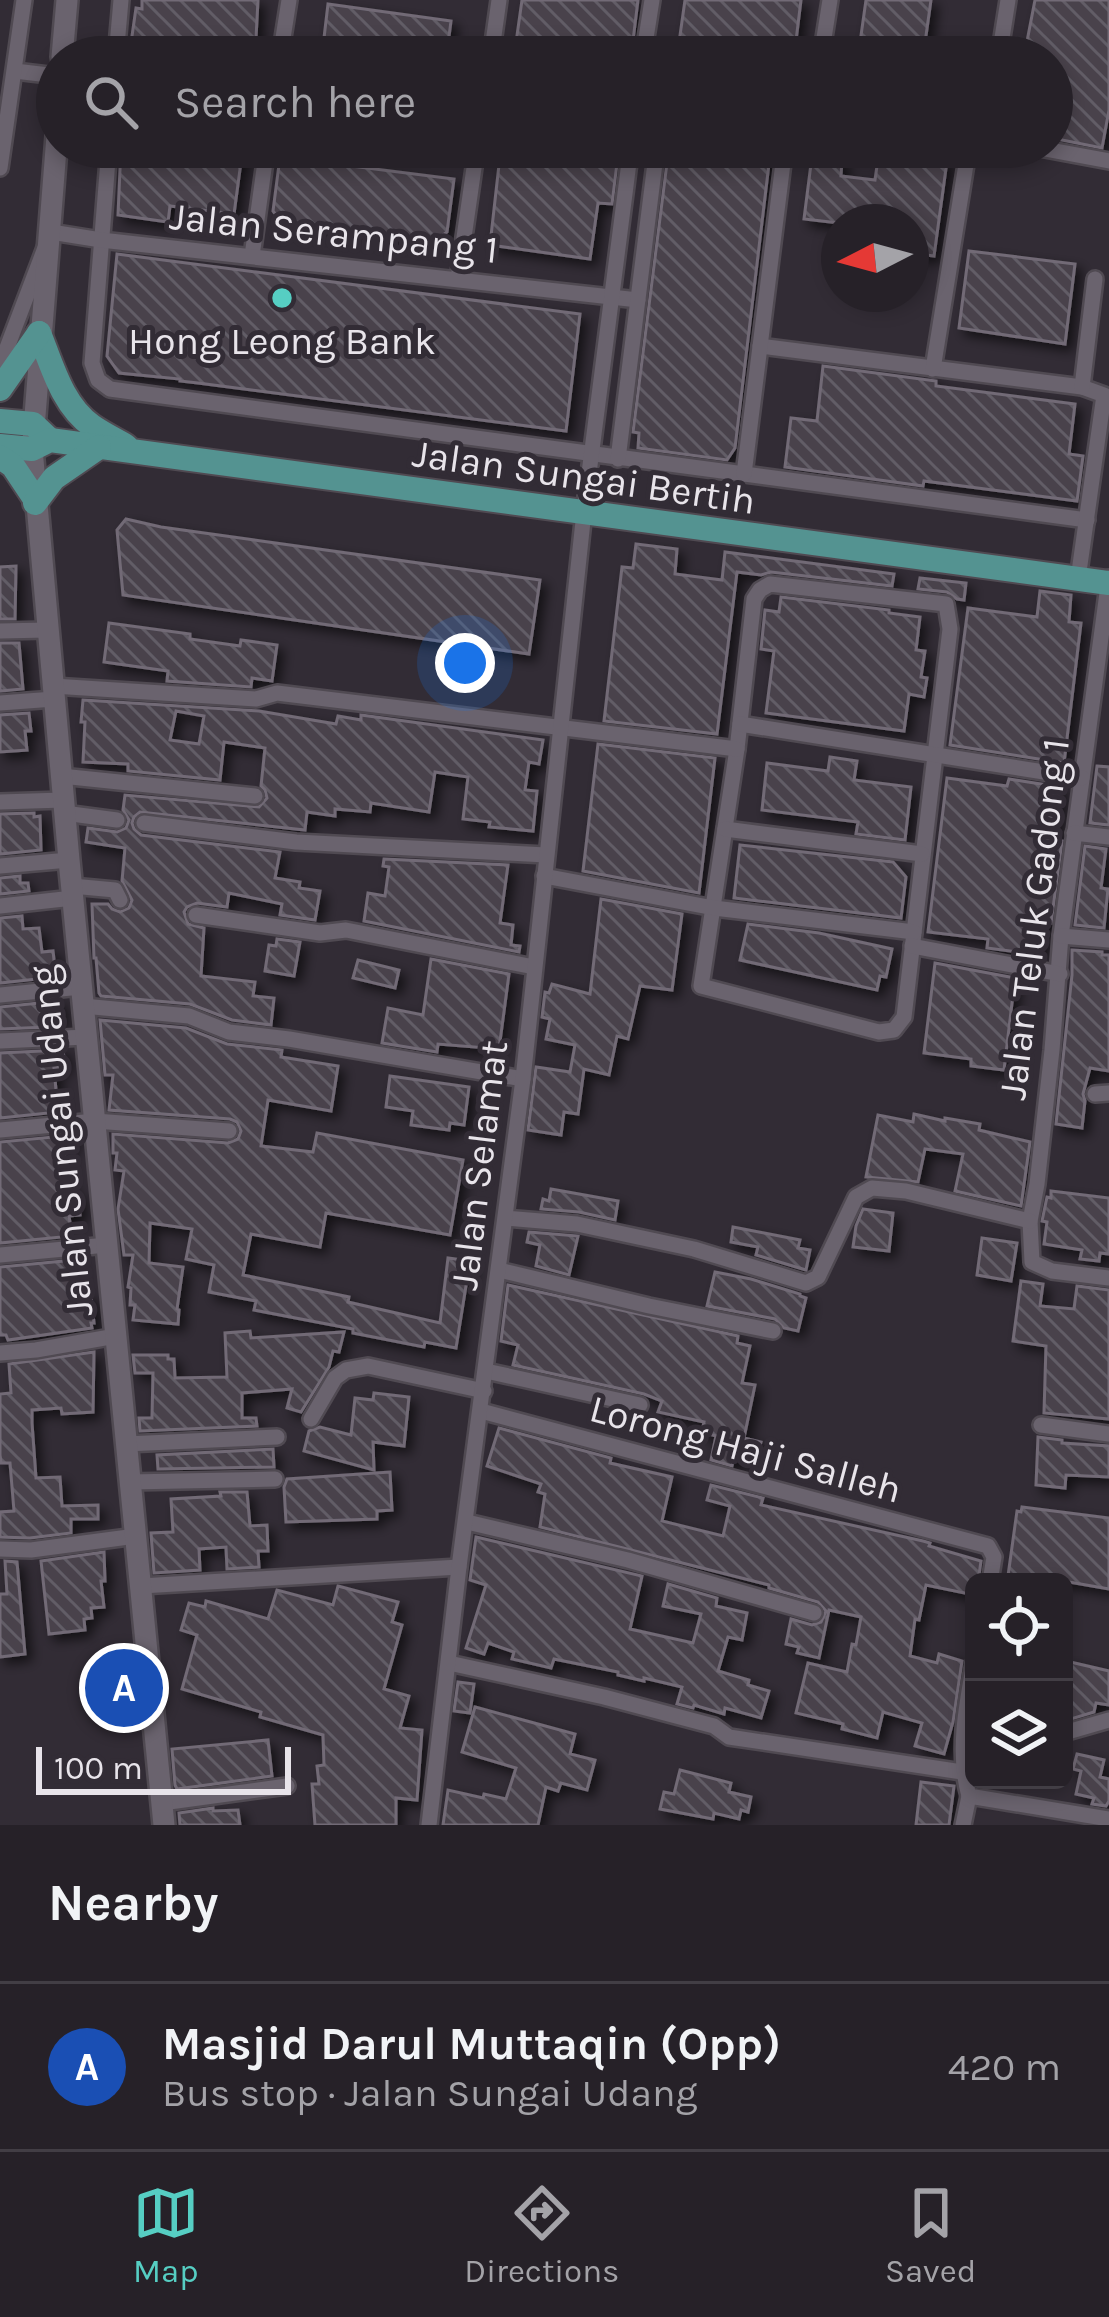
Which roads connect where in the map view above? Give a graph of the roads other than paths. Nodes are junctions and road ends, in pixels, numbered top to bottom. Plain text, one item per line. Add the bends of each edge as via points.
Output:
1 (24, 0) edge
2 (67, 0) edge
3 (121, 0) edge
4 (289, 0) edge
5 (499, 0) edge
6 (652, 0) edge
7 (830, 0) edge
8 (1009, 0) edge
9 (64, 36) edge
10 (118, 36) edge
11 (283, 36) edge
12 (493, 36) edge
13 (647, 36) edge
14 (824, 36) edge
15 (1003, 36) edge
16 (15, 71) junction
17 (36, 74) edge
18 (1073, 154) edge
19 (1109, 160) edge
20 (0, 168) edge
21 (55, 168) edge
22 (107, 168) edge
23 (264, 168) edge
24 (474, 168) edge
25 (628, 168) edge
26 (654, 168) edge
27 (782, 168) edge
28 (968, 168) edge
29 (51, 232) junction
30 (101, 240) junction
31 (252, 256) junction
32 (458, 279) junction
33 (1095, 279) dead end
34 (610, 296) junction
35 (638, 300) junction
36 (39, 333) junction
37 (760, 346) junction
38 (0, 366) edge
39 (933, 369) junction
40 (1082, 387) junction
41 (0, 389) edge
42 (0, 421) edge
43 (38, 438) junction
44 (0, 446) edge
45 (99, 447) junction
46 (136, 452) junction
47 (590, 455) junction
48 (0, 457) edge
49 (619, 459) junction
50 (744, 474) junction
51 (35, 501) junction
52 (584, 512) junction
53 (1087, 520) junction
54 (1078, 579) junction
55 (1109, 582) edge
56 (47, 630) junction
57 (0, 631) edge
58 (53, 693) junction
59 (0, 704) edge
60 (740, 724) junction
61 (560, 730) junction
62 (737, 749) junction
63 (934, 753) junction
64 (61, 776) junction
65 (1082, 778) junction
66 (255, 796) dead end
67 (0, 802) edge
68 (64, 806) junction
69 (117, 820) dead end
70 (143, 823) dead end
71 (725, 829) junction
72 (1074, 833) junction
73 (1109, 837) edge
74 (922, 854) junction
75 (546, 855) junction
76 (69, 860) junction
77 (0, 866) edge
78 (544, 876) junction
79 (72, 892) junction
80 (120, 900) dead end
81 (0, 906) edge
82 (714, 908) junction
83 (196, 916) dead end
84 (1060, 936) junction
85 (913, 939) junction
86 (1109, 940) edge
87 (534, 967) junction
88 (1060, 974) junction
89 (0, 995) edge
90 (82, 997) junction
91 (86, 1037) junction
92 (0, 1041) edge
93 (524, 1079) junction
94 (94, 1121) junction
95 (0, 1130) edge
96 (229, 1131) dead end
97 (506, 1218) junction
98 (1030, 1221) junction
99 (107, 1245) junction
100 (0, 1255) edge
101 (499, 1270) junction
102 (1109, 1278) edge
103 (773, 1331) dead end
104 (116, 1336) junction
105 (0, 1354) edge
106 (486, 1371) junction
107 (484, 1391) junction
108 (640, 1405) dead end
109 (481, 1411) junction
110 (311, 1419) dead end
111 (1041, 1425) dead end
112 (1109, 1434) edge
113 (277, 1437) dead end
114 (127, 1444) junction
115 (275, 1479) dead end
116 (130, 1482) junction
117 (467, 1522) junction
118 (136, 1536) junction
119 (0, 1550) edge
120 (459, 1567) junction
121 (991, 1573) edge
122 (141, 1586) junction
123 (814, 1613) dead end
124 (449, 1663) junction
125 (1109, 1720) edge
126 (1073, 1730) edge
127 (965, 1763) edge
128 (962, 1772) junction
129 (287, 1786) dead end
130 (969, 1796) junction
131 (163, 1814) edge
132 (1109, 1819) edge
133 (429, 1825) edge
134 (963, 1825) edge

1 - 16 street
2 - 9 street
3 - 10 street
4 - 11 street
5 - 12 street
6 - 13 street
7 - 14 street
8 - 15 street
16 - 17 street
16 - 20 street
18 - 19 street
21 - 29 street, Jalan Sungai Udang
22 - 30 street
23 - 31 street
24 - 32 street
25 - 34 street, Jalan Selamat
26 - 35 street
27 - 37 street
28 - 39 street
29 - 30 street, Jalan Serampang 1
29 - 36 street, Jalan Sungai Udang
29 - 38 street
30 - 31 street, Jalan Serampang 1
30 - 47 street, Jalan Sungai Bertih via 92,363 110,389
31 - 32 street, Jalan Serampang 1
32 - 34 street, Jalan Serampang 1
33 - 40 street
34 - 35 street, Jalan Serampang 1
34 - 47 street, Jalan Selamat
35 - 49 street
36 - 41 main road
36 - 43 street, Jalan Sungai Udang
36 - 46 main road via 72,406
37 - 39 street
37 - 50 street
39 - 40 street
40 - 53 street via 1106,400
42 - 43 main road, Jalan Sungai Bertih
43 - 44 main road, Jalan Sungai Bertih
43 - 45 main road, Jalan Sungai Bertih
43 - 51 street, Jalan Sungai Udang
45 - 46 main road, Jalan Sungai Bertih
45 - 51 main road
46 - 52 main road, Jalan Sungai Bertih
47 - 49 street, Jalan Sungai Bertih
47 - 52 street, Jalan Selamat
48 - 51 main road
49 - 50 street, Jalan Sungai Bertih
50 - 53 street, Jalan Sungai Bertih
51 - 56 street, Jalan Sungai Udang
52 - 54 main road, Jalan Sungai Bertih
52 - 61 street, Jalan Selamat
53 - 54 street
54 - 55 main road, Jalan Sungai Bertih
55 - 65 street, Jalan Teluk Gadong 1
56 - 57 street
56 - 58 street, Jalan Sungai Udang
58 - 59 street
58 - 61 street via 256,700 277,693
58 - 64 street, Jalan Sungai Udang
60 - 62 street
60 - 63 street
60 - 63 street via 754,598 770,584 946,604
61 - 62 street
61 - 75 street, Jalan Selamat
62 - 71 street
63 - 65 street
63 - 74 street
64 - 66 street
64 - 68 street, Jalan Sungai Udang
65 - 72 street, Jalan Teluk Gadong 1
67 - 68 street
68 - 69 street
68 - 76 street, Jalan Sungai Udang
70 - 75 street via 296,842
71 - 74 street
71 - 82 street
72 - 73 street
72 - 84 street, Jalan Teluk Gadong 1
74 - 85 street
75 - 78 street, Jalan Selamat
76 - 77 street
76 - 79 street, Jalan Sungai Udang
78 - 82 street
78 - 87 street, Jalan Selamat
79 - 80 street via 115,890
79 - 81 street
79 - 90 street, Jalan Sungai Udang
82 - 85 street
82 - 85 street via 701,986 879,1032 894,1030 904,1017
83 - 87 street via 346,930
84 - 86 street
84 - 88 street, Jalan Teluk Gadong 1
85 - 88 street
87 - 93 street, Jalan Selamat
88 - 98 street, Jalan Teluk Gadong 1
89 - 90 street
90 - 91 street, Jalan Sungai Udang
90 - 93 street via 189,1016 229,1033
91 - 92 street
91 - 94 street, Jalan Sungai Udang
93 - 97 street, Jalan Selamat
94 - 95 street
94 - 96 street
94 - 99 street, Jalan Sungai Udang
97 - 98 street via 694,1249 806,1283 818,1277 856,1197 872,1188
97 - 101 street, Jalan Selamat
98 - 102 street, Jalan Teluk Gadong 1 via 1032,1262
99 - 100 street
99 - 104 street, Jalan Sungai Udang
101 - 103 street
101 - 106 street, Jalan Selamat
104 - 105 street
104 - 114 street, Jalan Sungai Udang
106 - 107 street, Jalan Selamat
106 - 108 street
107 - 109 street, Jalan Selamat
107 - 110 street via 368,1366 335,1378
109 - 117 street, Jalan Selamat
109 - 121 street, Lorong Haji Salleh via 988,1546
111 - 112 street
113 - 114 street
114 - 116 street, Jalan Sungai Udang
115 - 116 street
116 - 118 street, Jalan Sungai Udang
117 - 120 street, Jalan Selamat
117 - 123 street
118 - 119 street
118 - 122 street, Jalan Sungai Udang
120 - 122 street
120 - 124 street, Jalan Selamat
122 - 131 street, Jalan Sungai Udang
124 - 128 street via 604,1696 729,1737
124 - 133 street, Jalan Selamat
125 - 126 street
127 - 128 street
128 - 130 street
129 - 131 street
130 - 132 street
130 - 134 street

